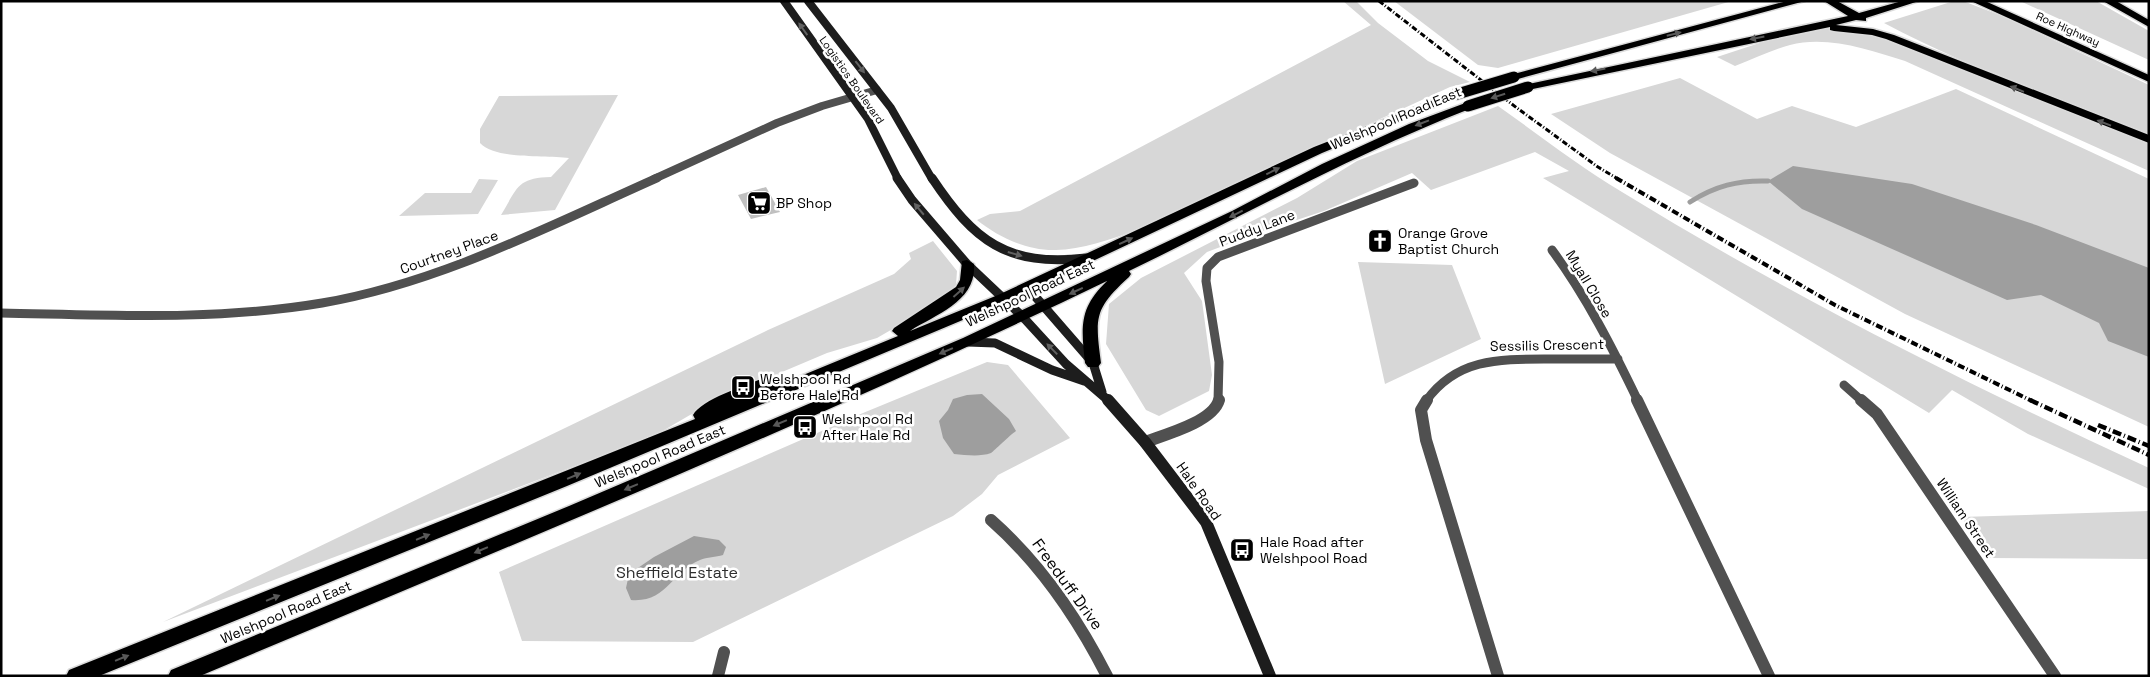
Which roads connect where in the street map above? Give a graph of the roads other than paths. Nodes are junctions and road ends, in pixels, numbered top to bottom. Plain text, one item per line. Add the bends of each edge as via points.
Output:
1 (784, 1) edge
2 (808, 1) edge
3 (1776, 1) edge
4 (1800, 1) edge
5 (1829, 1) edge
6 (1914, 1) edge
7 (1994, 1) edge
8 (2108, 1) edge
9 (1977, 2) edge
10 (1764, 11) junction
11 (1859, 18) junction
12 (2149, 24) edge
13 (1805, 28) junction
14 (2149, 71) edge
15 (1974, 72) junction
16 (2149, 79) edge
17 (877, 90) junction
18 (851, 97) junction
19 (2149, 140) edge
20 (1414, 183) dead end
21 (1552, 250) dead end
22 (1094, 256) junction
23 (1136, 263) junction
24 (967, 264) junction
25 (1027, 287) junction
26 (1002, 298) junction
27 (1045, 305) junction
28 (1, 313) edge
29 (1022, 316) junction
30 (968, 342) junction
31 (1618, 359) junction
32 (1093, 363) junction
33 (1092, 384) junction
34 (1844, 386) dead end
35 (1102, 393) junction
36 (682, 430) junction
37 (1145, 442) junction
38 (991, 520) dead end
39 (724, 652) dead end
40 (76, 676) edge
41 (178, 676) edge
42 (718, 676) edge
43 (1107, 676) edge
44 (1270, 676) edge
45 (1498, 676) edge
46 (1769, 676) edge
47 (2055, 676) edge

18 -> 1 street, Logistics Boulevard
2 -> 17 street, Logistics Boulevard
3 - 10 highway
4 - 10 highway, Welshpool Road East
5 - 11 highway
6 - 11 highway, Welshpool Road East
7 - 14 highway, Roe Highway
8 - 12 highway
9 - 16 highway, Roe Highway
22 -> 10 highway, Welshpool Road East, bridge via 1318,150 1454,95
11 - 13 highway, Welshpool Road East
11 - 15 highway
13 - 15 highway via 1873,32
13 -> 23 highway, Welshpool Road East, bridge via 1590,72 1468,106 1326,167
19 -> 15 highway
17 - 18 street, Courtney Place
17 -> 22 street, Logistics Boulevard via 943,194 974,230 1000,250 1030,258 1058,260
24 -> 18 street, Logistics Boulevard via 905,190 868,118
18 - 28 street, Courtney Place via 776,123 493,252 372,293 270,311 205,314
20 - 37 street, Puddy Lane via 1218,257 1207,268 1206,281 1221,384 1218,404 1199,420
21 - 31 street, Myall Close
22 - 25 highway, Welshpool Road East
23 -> 27 highway, Welshpool Road East
23 - 32 highway via 1108,288 1092,308 1088,322
24 - 26 street, Hale Road
36 -> 24 highway via 720,402 903,330 966,286
25 - 26 highway, Welshpool Road East
25 - 27 street, Hale Road
26 - 29 street, Hale Road
26 - 36 highway, Welshpool Road East
27 - 29 highway, Welshpool Road East
27 - 32 street, Hale Road
29 - 30 highway, Welshpool Road East
33 -> 29 street, Hale Road via 1066,364
30 - 33 street via 995,343 1052,370
30 -> 41 highway, Welshpool Road East via 592,504
31 - 45 street, Sessilis Crescent via 1496,359 1481,362 1444,381 1430,394 1421,410 1426,440
31 - 46 street, Sessilis Crescent
32 - 35 street, Hale Road
33 - 35 street, Hale Road
34 - 47 street, William Street via 1877,414
35 - 37 street, Hale Road
40 -> 36 highway, Welshpool Road East
37 - 44 street, Hale Road via 1206,522
38 - 43 street, Freeduff Drive via 1032,558 1089,638
39 - 42 street

